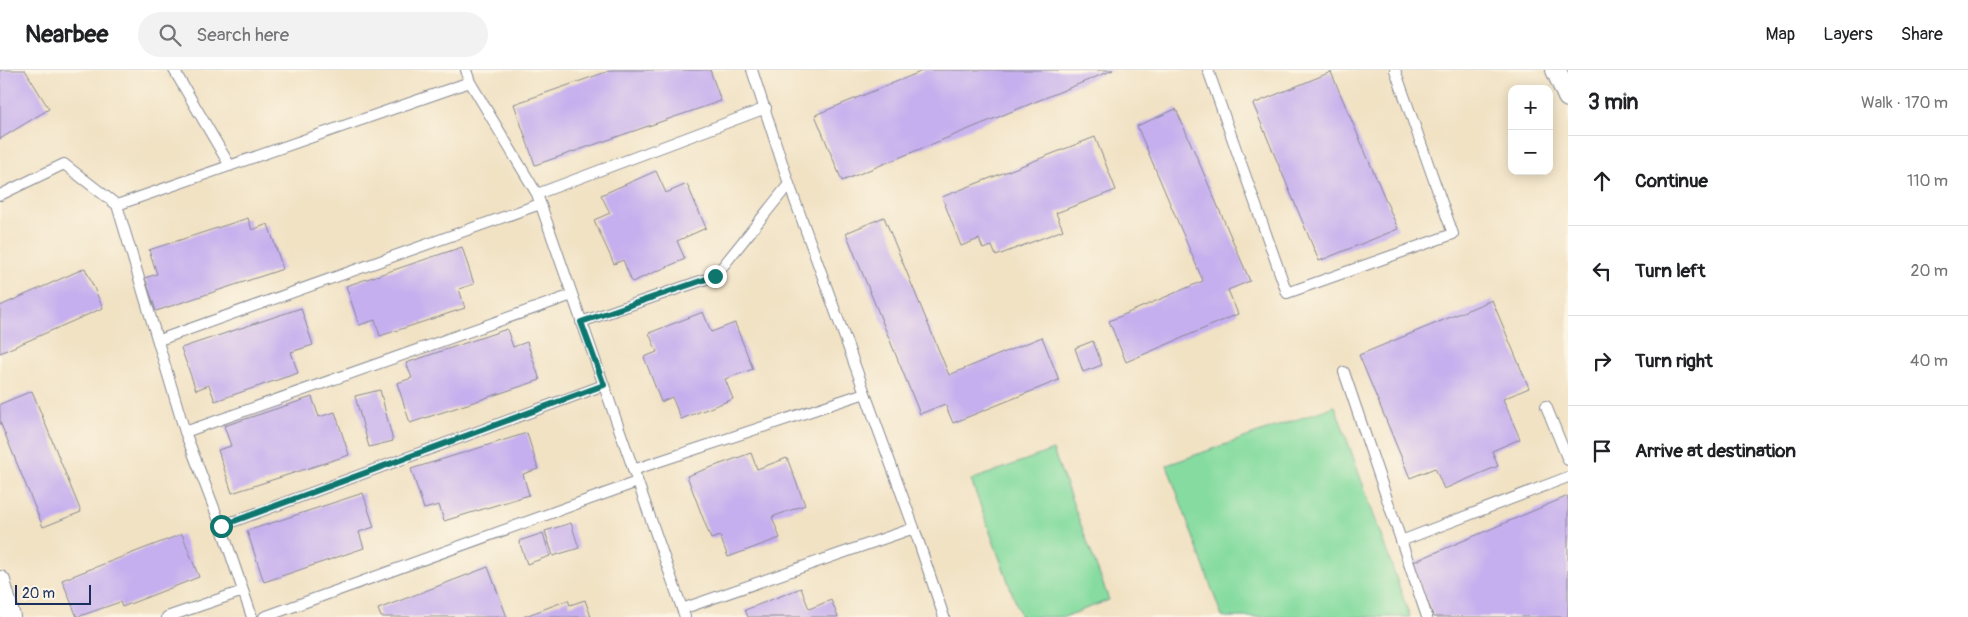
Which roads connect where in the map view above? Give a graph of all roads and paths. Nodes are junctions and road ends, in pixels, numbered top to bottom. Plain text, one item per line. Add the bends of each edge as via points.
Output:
1 (174, 70) edge
2 (466, 70) edge
3 (752, 70) edge
4 (1208, 70) edge
5 (1395, 70) edge
6 (1556, 70) edge
7 (470, 82) junction
8 (1568, 97) edge
9 (766, 108) junction
10 (230, 166) junction
11 (789, 184) junction
12 (0, 195) edge
13 (539, 199) junction
14 (117, 205) junction
15 (572, 295) junction
16 (581, 322) junction
17 (159, 340) junction
18 (1344, 372) dead end
19 (604, 385) junction
20 (865, 393) junction
21 (1546, 406) dead end
22 (185, 432) junction
23 (1568, 460) edge
24 (633, 470) junction
25 (1568, 477) edge
26 (637, 482) junction
27 (221, 526) junction
28 (914, 528) junction
29 (1401, 541) junction
30 (0, 581) edge
31 (243, 591) junction
32 (683, 613) edge
33 (10, 617) edge
34 (167, 617) edge
35 (252, 617) edge
36 (264, 617) edge
37 (944, 617) edge
38 (1427, 617) edge

1 - 10 lane
2 - 7 lane
3 - 9 lane
4 - 5 lane via 1287,294 1453,234
6 - 8 street
7 - 10 lane
7 - 13 lane
9 - 11 lane
9 - 13 lane
10 - 14 lane
11 - 16 lane via 715,276
11 - 20 lane
12 - 14 lane via 64,164
13 - 15 lane
13 - 17 lane
14 - 17 lane
15 - 16 lane
15 - 22 lane
16 - 19 lane
17 - 22 lane
18 - 29 lane
19 - 24 lane
19 - 27 lane
20 - 24 lane
20 - 28 lane
21 - 23 lane
22 - 27 lane
24 - 26 lane
25 - 29 lane
26 - 32 lane
26 - 36 lane
27 - 31 lane
28 - 32 lane
28 - 37 lane
29 - 38 lane
30 - 33 street
31 - 34 lane
31 - 35 lane

